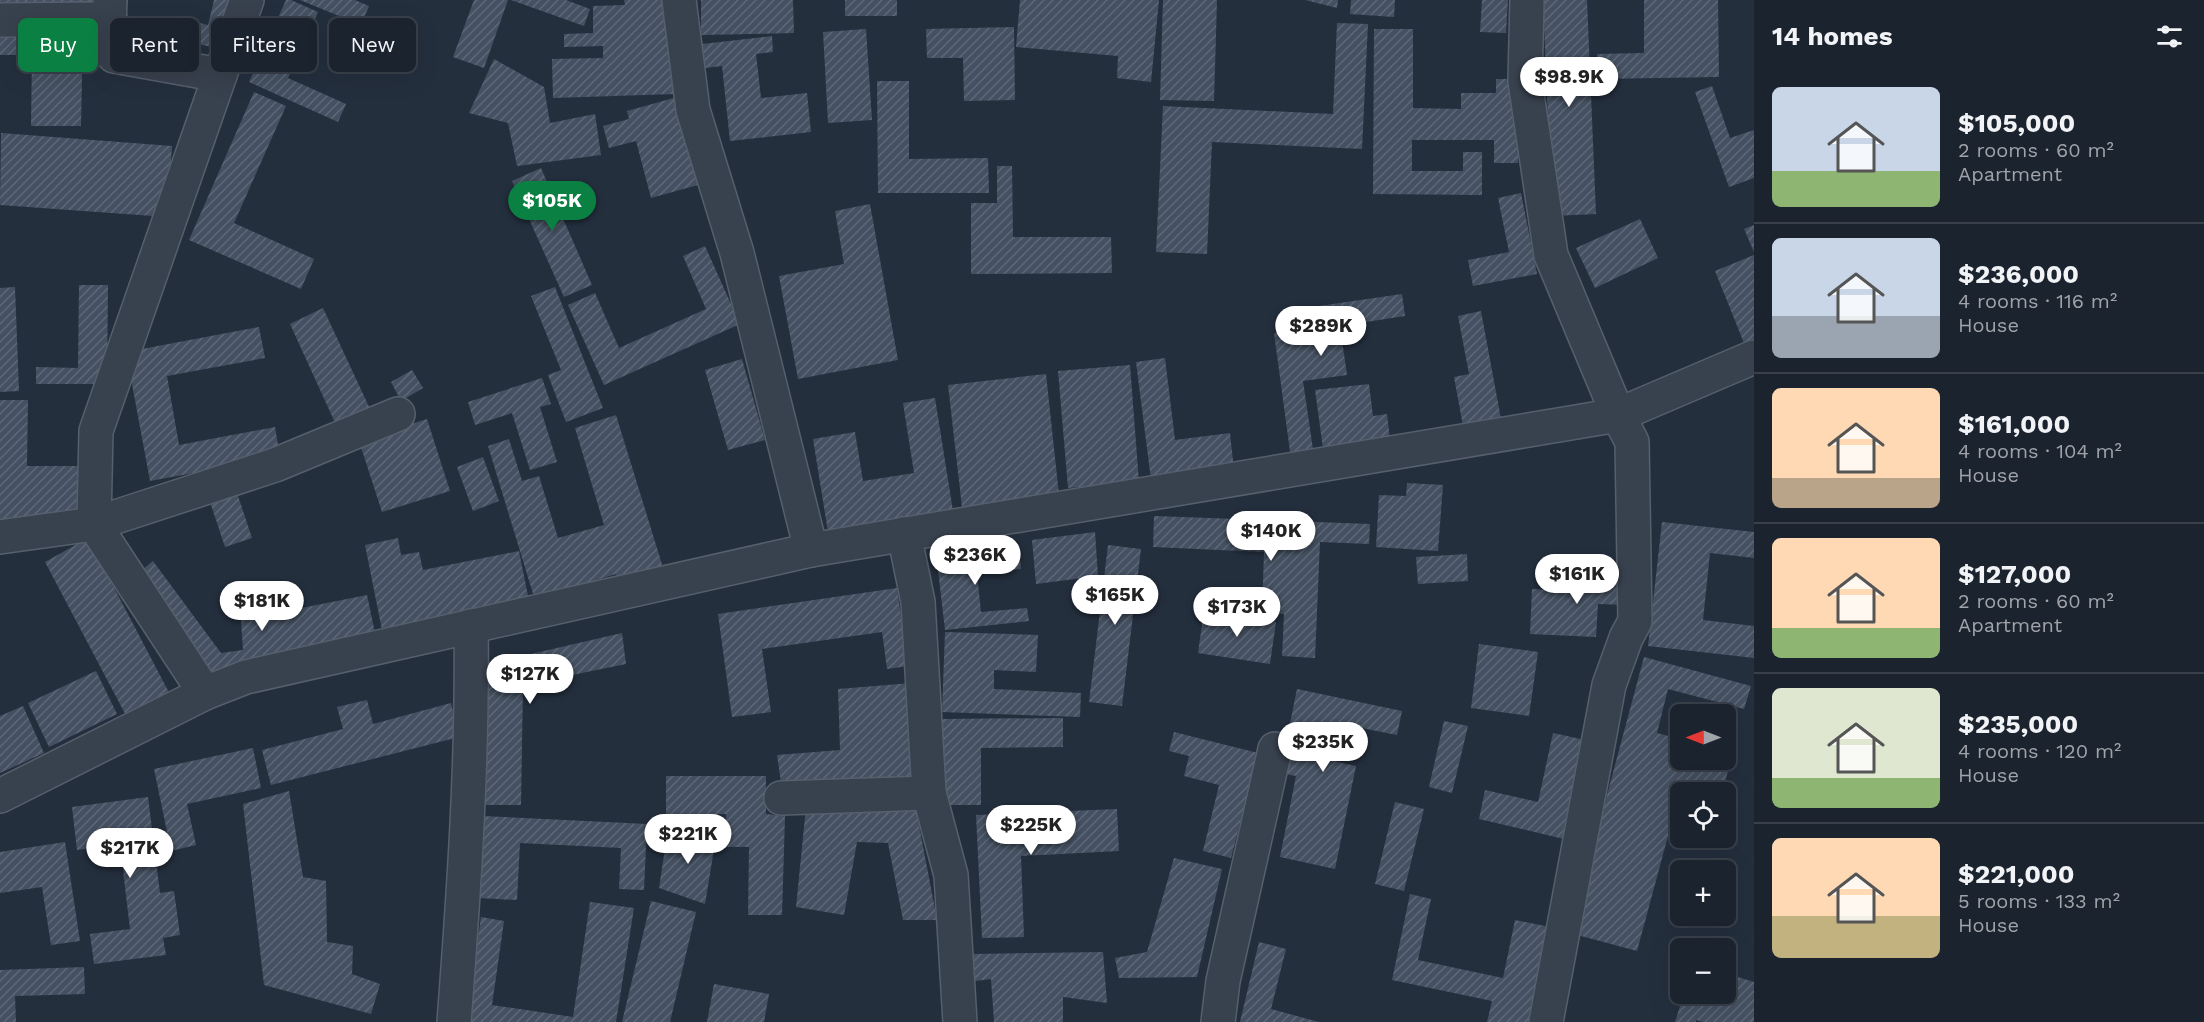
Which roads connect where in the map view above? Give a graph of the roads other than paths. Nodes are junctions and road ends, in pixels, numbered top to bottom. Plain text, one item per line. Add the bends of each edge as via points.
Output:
1 (247, 0) edge
2 (679, 0) edge
3 (1527, 0) edge
4 (110, 9) edge
5 (0, 20) edge
6 (220, 75) junction
7 (1754, 357) edge
8 (398, 414) dead end
9 (1618, 415) junction
10 (94, 524) junction
11 (904, 534) junction
12 (0, 537) edge
13 (810, 550) junction
14 (471, 626) junction
15 (205, 693) junction
16 (1275, 749) dead end
17 (929, 793) junction
18 (0, 796) edge
19 (781, 798) dead end
20 (454, 1022) edge
21 (960, 1022) edge
22 (1218, 1022) edge
23 (1546, 1022) edge

1 - 6 street
2 - 13 street via 693,110 738,253
3 - 9 street via 1525,81 1551,255
4 - 5 street
4 - 6 street via 108,49 114,57
6 - 10 street via 96,431
7 - 9 street
8 - 10 street via 275,465
9 - 11 street
9 - 23 street via 1632,442 1635,621 1609,685
10 - 12 street
10 - 15 street
11 - 13 street
11 - 17 street via 918,602
13 - 14 street
14 - 15 street via 246,677
14 - 20 street via 467,847
15 - 18 street
16 - 22 street via 1223,981
17 - 19 street
17 - 21 street via 951,875

